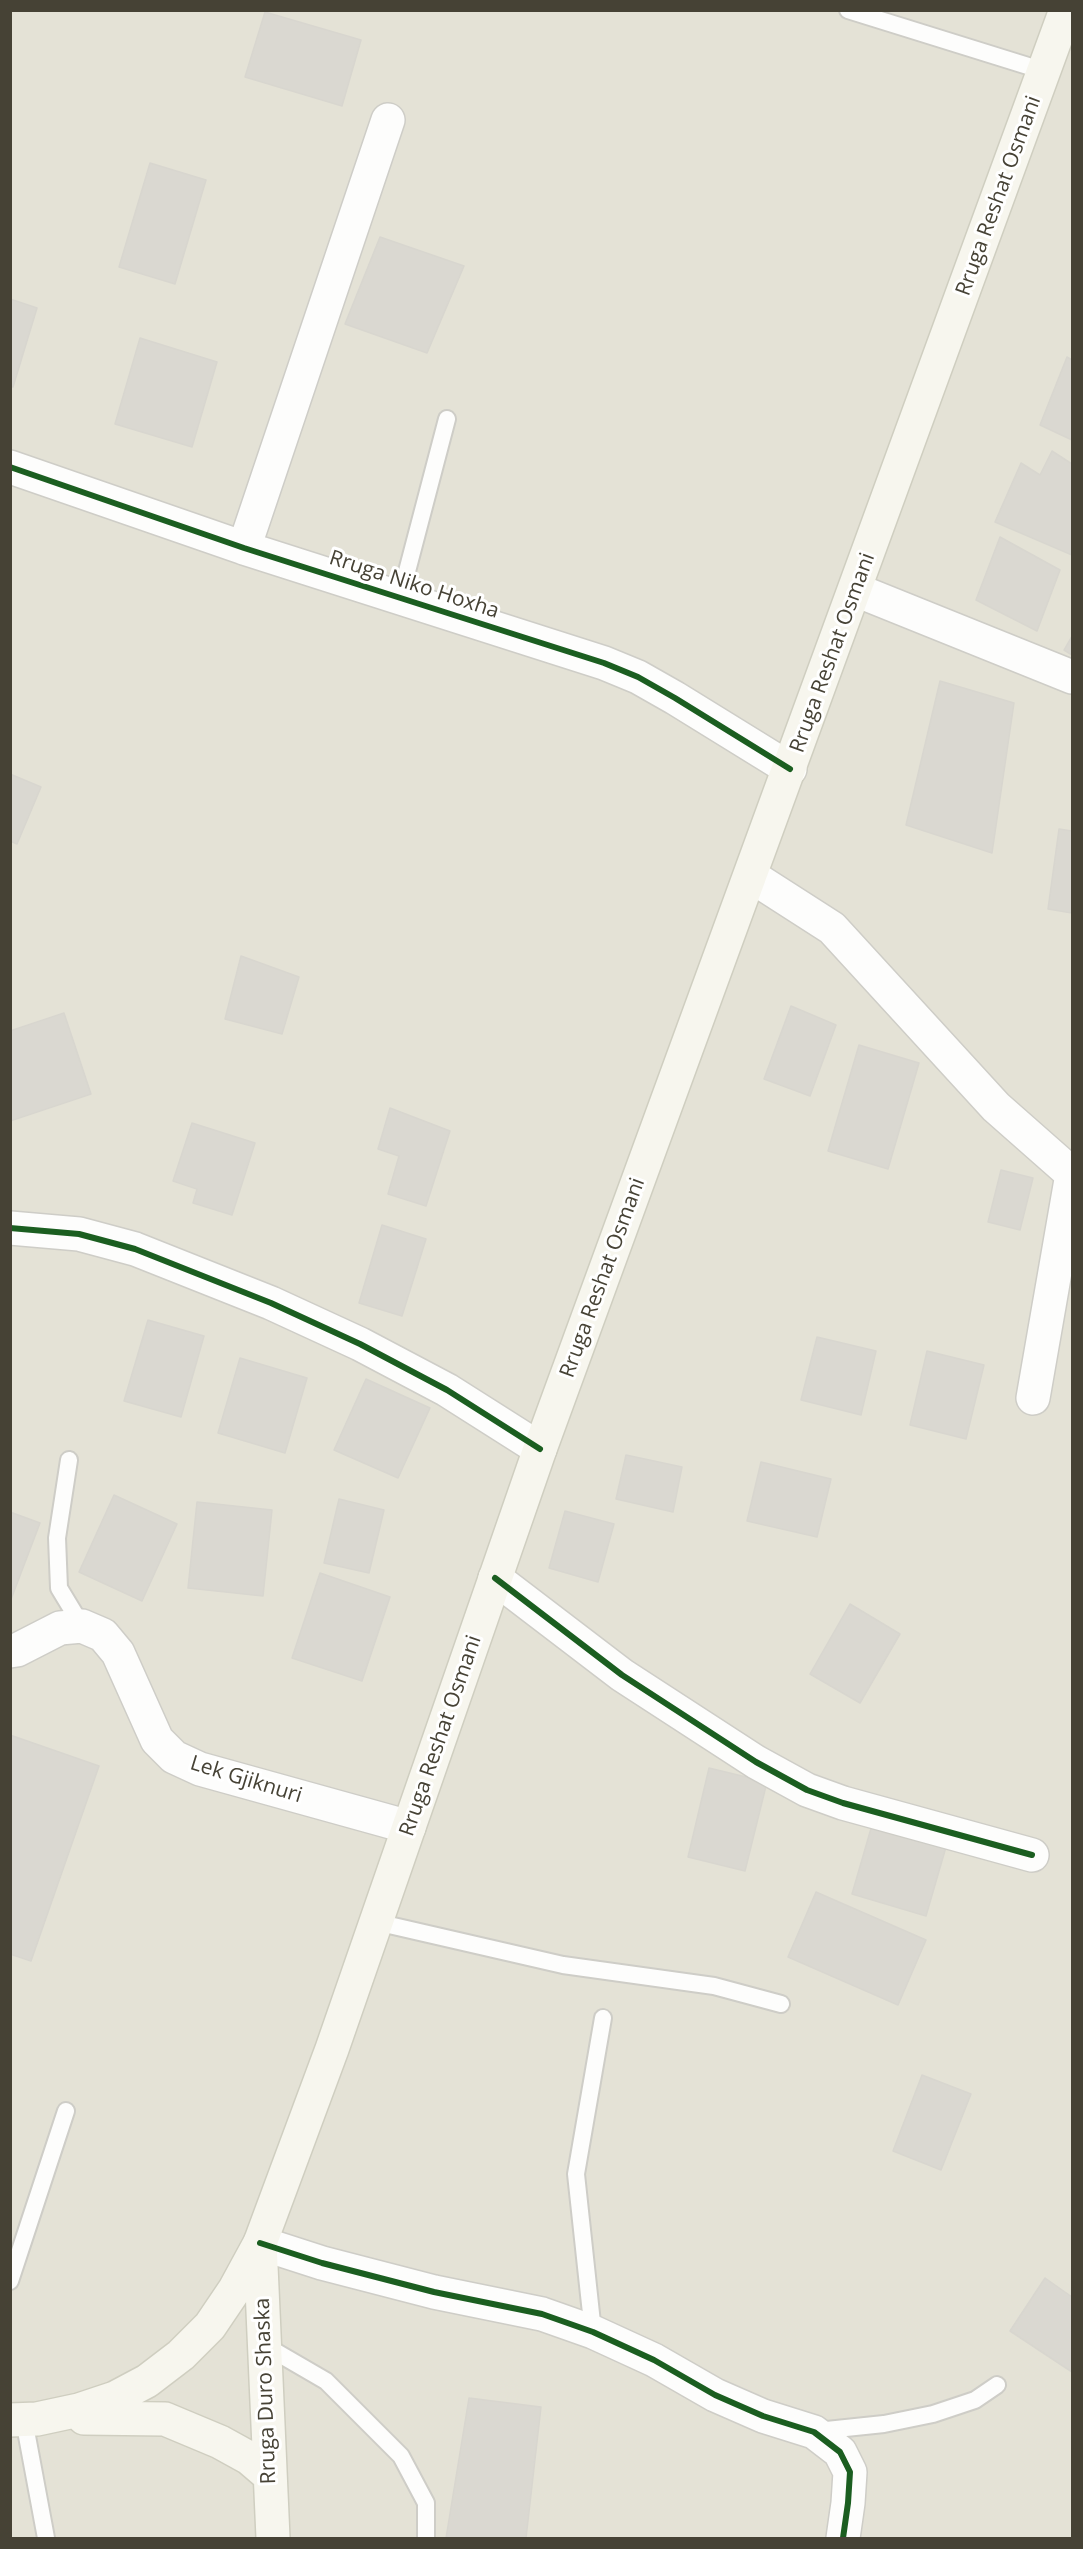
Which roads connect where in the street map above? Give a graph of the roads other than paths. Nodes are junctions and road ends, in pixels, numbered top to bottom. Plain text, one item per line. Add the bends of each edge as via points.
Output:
1 (848, 10) edge
2 (1066, 10) edge
3 (1044, 71) junction
4 (388, 120) dead end
5 (447, 419) dead end
6 (10, 467) edge
7 (244, 548) junction
8 (856, 590) junction
9 (400, 598) junction
10 (1072, 677) edge
11 (790, 769) junction
12 (751, 876) junction
13 (1072, 1174) edge
14 (10, 1228) edge
15 (1033, 1398) dead end
16 (540, 1449) junction
17 (69, 1460) dead end
18 (495, 1578) junction
19 (82, 1626) junction
20 (10, 1651) edge
21 (409, 1827) junction
22 (1032, 1855) dead end
23 (376, 1922) junction
24 (781, 2004) dead end
25 (603, 2018) dead end
26 (66, 2111) dead end
27 (260, 2243) junction
28 (10, 2281) edge
29 (593, 2332) junction
30 (264, 2345) junction
31 (997, 2385) dead end
32 (24, 2420) edge
33 (814, 2432) junction
34 (270, 2476) junction
35 (46, 2538) edge
36 (273, 2538) edge
37 (426, 2538) edge
38 (843, 2538) edge

1 - 3 lane
2 - 3 main road, Rruga Reshat Osmani
3 - 8 main road, Rruga Reshat Osmani
4 - 7 street
5 - 9 lane
6 - 7 street, Rruga Niko Hoxha
7 - 9 street, Rruga Niko Hoxha
8 - 10 street
8 - 11 main road, Rruga Reshat Osmani
9 - 11 street, Rruga Niko Hoxha via 638,676
11 - 12 main road, Rruga Reshat Osmani
12 - 13 street via 832,928 996,1107
12 - 16 main road, Rruga Reshat Osmani
13 - 15 street
14 - 16 street via 79,1234 135,1249 271,1303 447,1390
16 - 18 main road, Rruga Reshat Osmani
17 - 19 lane, Lek Gjiknuri via 57,1538 59,1588
18 - 21 main road, Rruga Reshat Osmani
18 - 22 street via 621,1675 756,1762 807,1790
19 - 20 street via 60,1628
19 - 21 street, Lek Gjiknuri via 103,1635 118,1653 157,1740 174,1757 200,1769
21 - 23 main road, Rruga Reshat Osmani
23 - 24 lane via 563,1965 714,1986
23 - 27 main road, Rruga Reshat Osmani
25 - 29 lane via 576,2174
26 - 28 lane
27 - 29 street via 434,2292 542,2314
27 - 30 main road, Rruga Duro Shaska
27 - 32 main road, Rruga Reshat Osmani via 210,2325 181,2355 147,2381 115,2398 79,2410
29 - 33 street via 654,2360 715,2395
30 - 34 main road, Rruga Duro Shaska
30 - 37 lane via 326,2381 400,2456 426,2503
31 - 33 lane via 975,2400 933,2414
32 - 34 main road via 165,2419 220,2442 249,2458
32 - 35 lane
33 - 38 street via 840,2452 850,2472
34 - 36 main road, Rruga Duro Shaska

